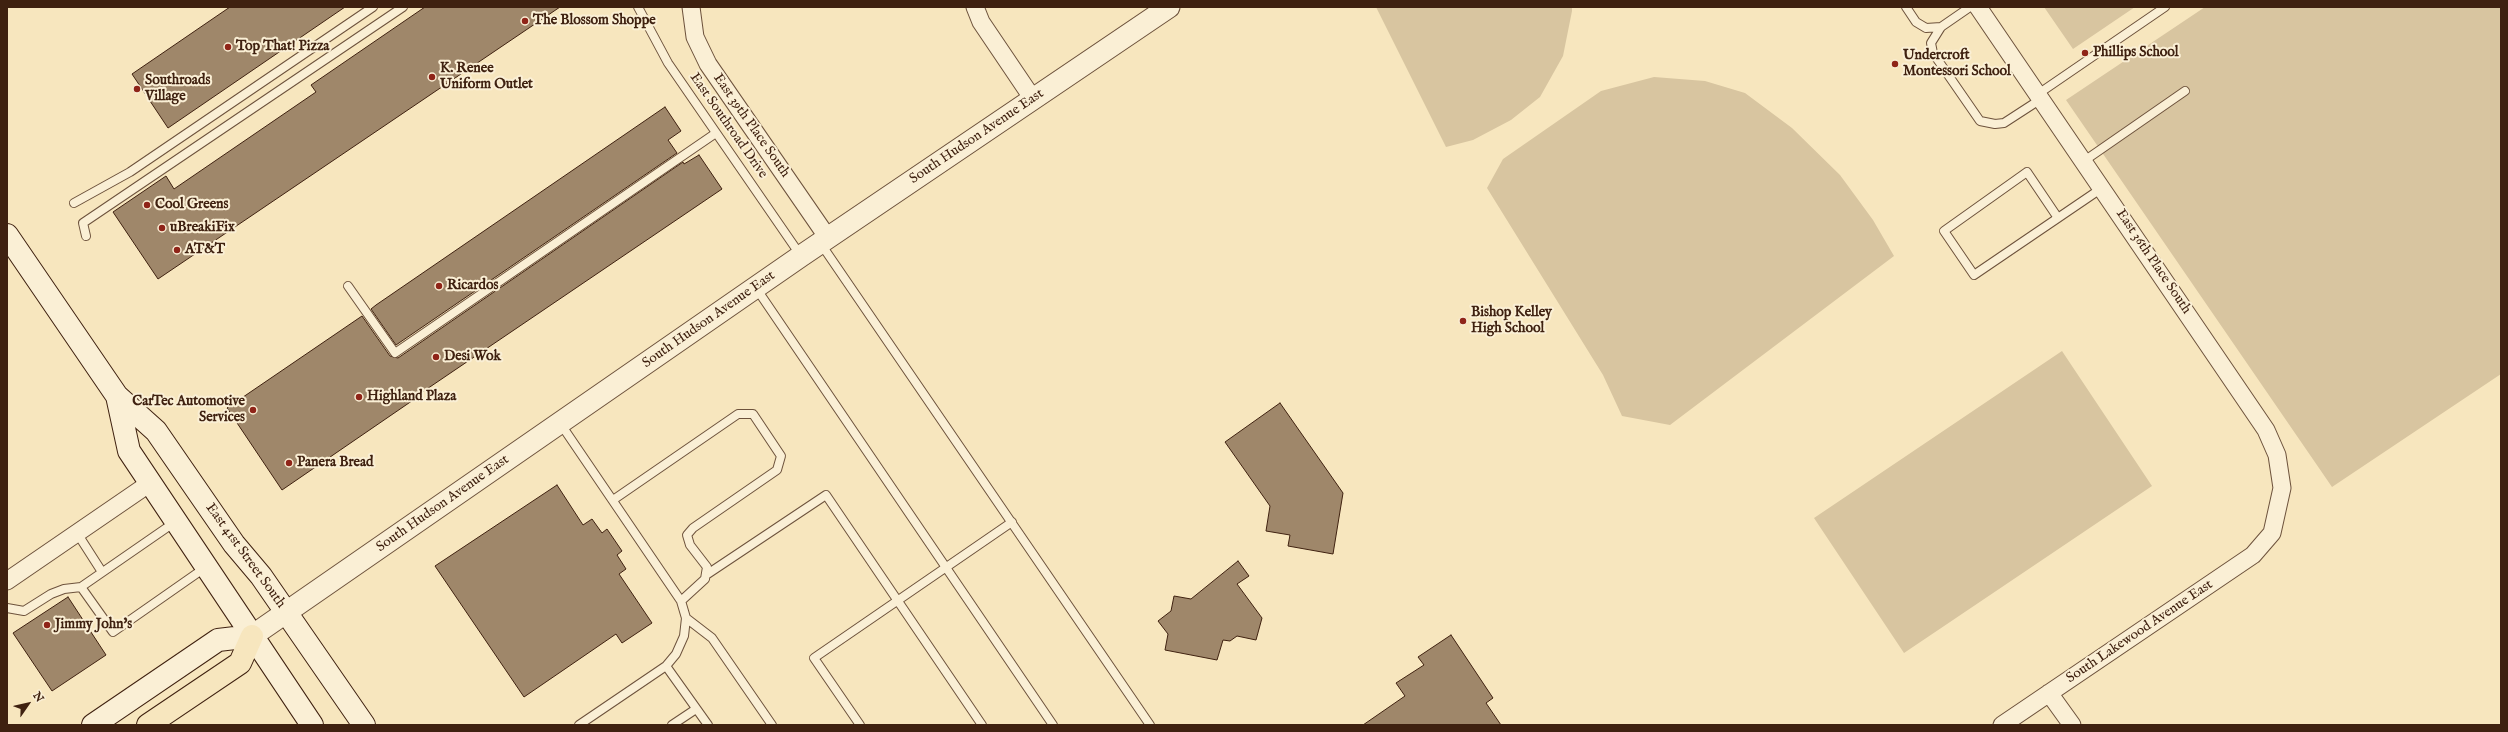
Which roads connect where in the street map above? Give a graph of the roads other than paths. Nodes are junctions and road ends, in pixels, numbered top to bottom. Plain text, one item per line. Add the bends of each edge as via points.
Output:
1 (373, 7) edge
2 (403, 7) edge
3 (638, 7) edge
4 (691, 7) edge
5 (975, 7) edge
6 (1168, 7) edge
7 (1906, 7) edge
8 (1970, 7) edge
9 (1978, 7) edge
10 (2165, 7) edge
11 (1941, 26) junction
12 (2186, 91) dead end
13 (2040, 97) junction
14 (1033, 99) junction
15 (716, 133) junction
16 (2084, 161) junction
17 (2102, 188) junction
18 (74, 203) dead end
19 (2058, 218) junction
20 (7, 235) edge
21 (86, 236) dead end
22 (824, 240) junction
23 (801, 256) junction
24 (348, 286) dead end
25 (756, 288) junction
26 (117, 396) junction
27 (560, 423) junction
28 (150, 483) junction
29 (613, 500) junction
30 (176, 522) junction
31 (1012, 522) junction
32 (2272, 532) joint
33 (77, 533) junction
34 (206, 567) junction
35 (946, 567) junction
36 (102, 572) junction
37 (706, 575) junction
38 (7, 581) edge
39 (81, 587) junction
40 (898, 600) junction
41 (681, 601) junction
42 (7, 608) edge
43 (286, 611) junction
44 (686, 618) junction
45 (252, 636) junction
46 (666, 666) junction
47 (2050, 693) junction
48 (696, 709) junction
49 (93, 725) edge
50 (148, 725) edge
51 (312, 725) edge
52 (364, 725) edge
53 (579, 725) edge
54 (672, 725) edge
55 (708, 725) edge
56 (772, 725) edge
57 (860, 725) edge
58 (982, 725) edge
59 (1053, 725) edge
60 (1150, 725) edge
61 (2002, 725) edge
62 (2072, 725) edge

1 - 18 lane via 130,172
2 - 21 lane via 83,223
3 - 15 lane, East Southroad Drive via 668,63
4 - 22 street, East 39th Place South via 695,37 708,64
5 - 14 street via 981,22
6 - 14 street, South Hudson Avenue East
7 - 11 lane via 1916,22 1926,28
8 - 11 lane
9 - 13 street, East 36th Place South
10 - 13 lane
11 - 13 lane via 1931,43 1933,53 1980,121 2004,123
12 - 16 lane
13 - 16 street, East 36th Place South
14 - 22 street, South Hudson Avenue East
15 - 23 lane, East Southroad Drive
15 - 24 lane via 395,353
16 - 17 street, East 36th Place South
17 - 19 lane
17 - 32 street, East 36th Place South via 2266,430 2277,454 2282,488
19 - 19 lane via 1974,275 1944,231 2027,172
20 - 26 main road, East 41st Street South
22 - 23 street, South Hudson Avenue East
22 - 31 lane
23 - 25 street, South Hudson Avenue East
25 - 27 street, South Hudson Avenue East
25 - 35 lane
26 - 28 main road, East 41st Street South via 129,450
26 - 43 main road, East 41st Street South via 156,431 234,544
27 - 29 lane
27 - 43 street, South Hudson Avenue East
28 - 30 main road, East 41st Street South
28 - 33 street
29 - 37 lane via 738,414 753,414 781,456 777,470 693,528 687,535 690,545 707,567
29 - 41 lane
30 - 34 main road, East 41st Street South
30 - 36 lane
31 - 35 lane
31 - 60 lane
32 - 47 street, South Lakewood Avenue East via 2253,555
33 - 36 lane
33 - 38 street
34 - 39 lane via 112,632
34 - 45 main road, East 41st Street South
35 - 40 lane
35 - 59 lane
36 - 39 lane
37 - 40 lane via 826,494
37 - 41 lane via 705,579
39 - 42 lane via 64,588 24,612
40 - 57 lane via 814,658
40 - 58 lane
41 - 44 lane
43 - 45 street, South Hudson Avenue East
43 - 52 main road, East 41st Street South
44 - 46 lane via 684,636 676,654
44 - 56 lane via 712,638
45 - 49 main road via 218,640
45 - 50 highway via 240,663
45 - 51 main road, East 41st Street South
46 - 48 lane
46 - 53 lane
47 - 61 street, South Lakewood Avenue East
47 - 62 street
48 - 54 lane
48 - 55 lane

